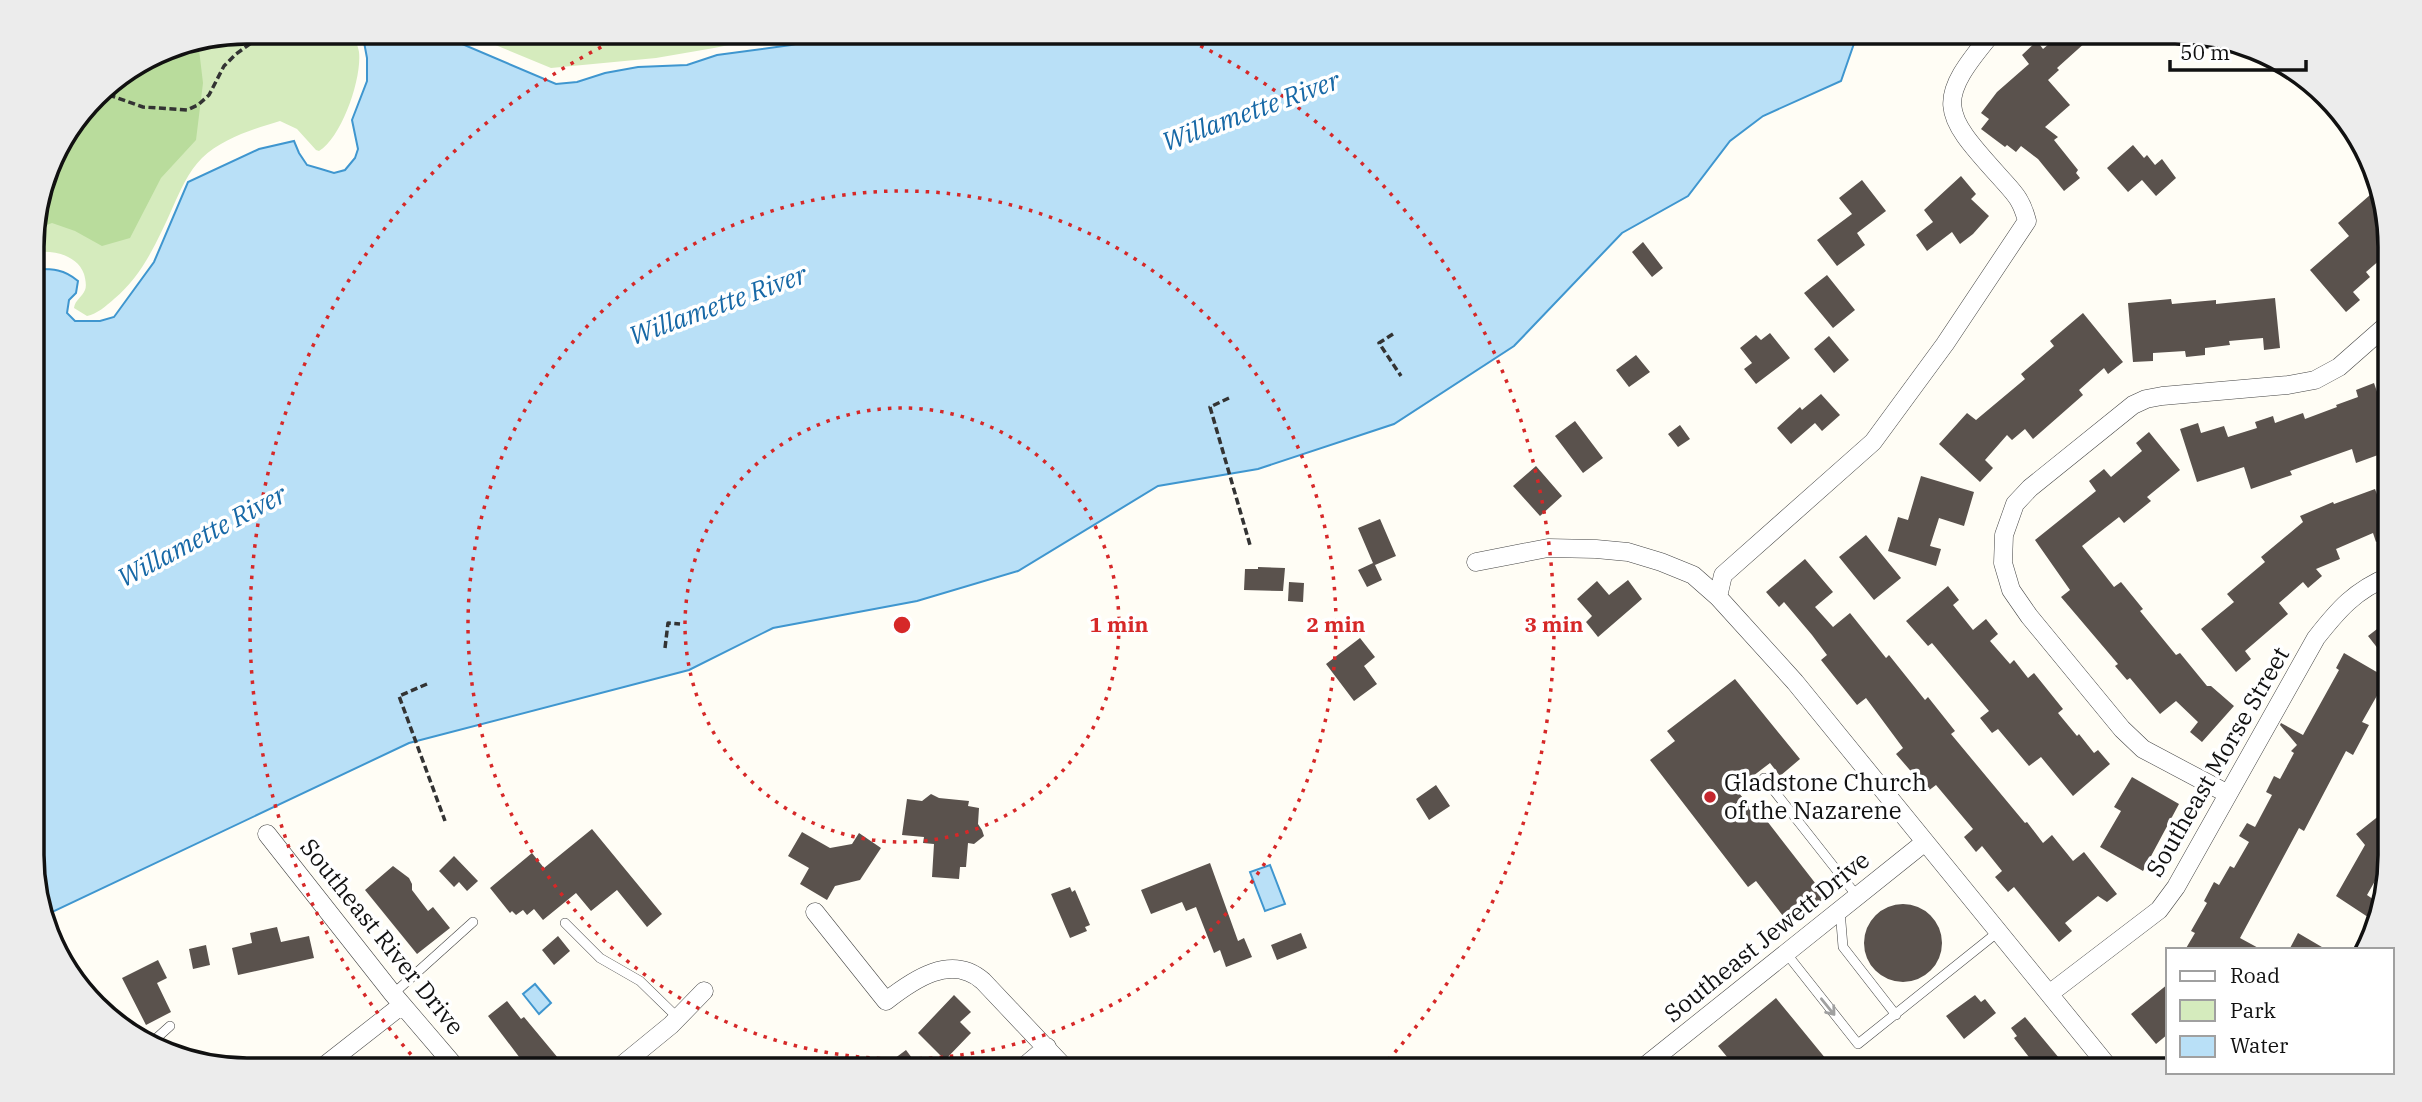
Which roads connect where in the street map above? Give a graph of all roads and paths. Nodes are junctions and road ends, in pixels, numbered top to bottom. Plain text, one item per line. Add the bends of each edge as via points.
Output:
1 (251, 44) edge
2 (1985, 44) edge
3 (111, 96) edge
4 (2378, 333) edge
5 (1393, 334) dead end
6 (1401, 376) dead end
7 (1229, 398) dead end
8 (1250, 545) dead end
9 (1476, 562) dead end
10 (2378, 581) edge
11 (1717, 597) junction
12 (680, 624) dead end
13 (665, 648) dead end
14 (427, 684) dead end
15 (1764, 778) dead end
16 (2228, 794) junction
17 (445, 821) dead end
18 (267, 834) dead end
19 (1925, 842) junction
20 (1857, 896) junction
21 (1840, 910) junction
22 (815, 912) dead end
23 (473, 922) dead end
24 (565, 923) dead end
25 (1998, 932) junction
26 (1786, 953) junction
27 (704, 991) dead end
28 (2049, 994) junction
29 (398, 1000) junction
30 (1896, 1014) junction
31 (678, 1018) junction
32 (170, 1027) dead end
33 (158, 1037) edge
34 (1047, 1047) junction
35 (333, 1058) edge
36 (448, 1058) edge
37 (630, 1058) edge
38 (1034, 1058) edge
39 (1057, 1058) edge
40 (1655, 1058) edge
41 (2101, 1058) edge

1 - 3 path via 225,66 209,95 187,110 143,107
2 - 11 street via 1955,83 1951,106 1968,142 2022,202 2027,221 1873,442 1723,575
4 - 16 street via 2339,367 2315,380 2162,396 2133,405 2030,488 2015,504 2004,535 2003,563 2011,590 2122,729 2143,748
5 - 6 path via 1379,343
7 - 8 path via 1210,407
9 - 11 street via 1548,548 1628,552 1693,575
10 - 16 street, Southeast Morse Street via 2342,606 2316,638
11 - 19 street via 1795,682
12 - 13 path via 668,623
14 - 17 path via 399,696
15 - 20 lane
16 - 28 street, Southeast Morse Street via 2159,910
18 - 29 street, Southeast River Drive
19 - 20 street, Southeast Jewett Drive
19 - 25 street
20 - 21 street, Southeast Jewett Drive
21 - 26 street, Southeast Jewett Drive
21 - 30 lane via 1843,947
22 - 34 street via 886,1002 927,974 964,970 983,981
23 - 29 lane
24 - 31 lane via 600,958 640,981
25 - 28 street
25 - 30 lane
26 -> 30 lane via 1858,1044
26 - 40 street, Southeast Jewett Drive
27 - 31 street
28 - 41 street
29 - 35 street
29 - 36 street, Southeast River Drive
31 - 37 street
32 - 33 lane
34 - 38 street
34 - 39 street

